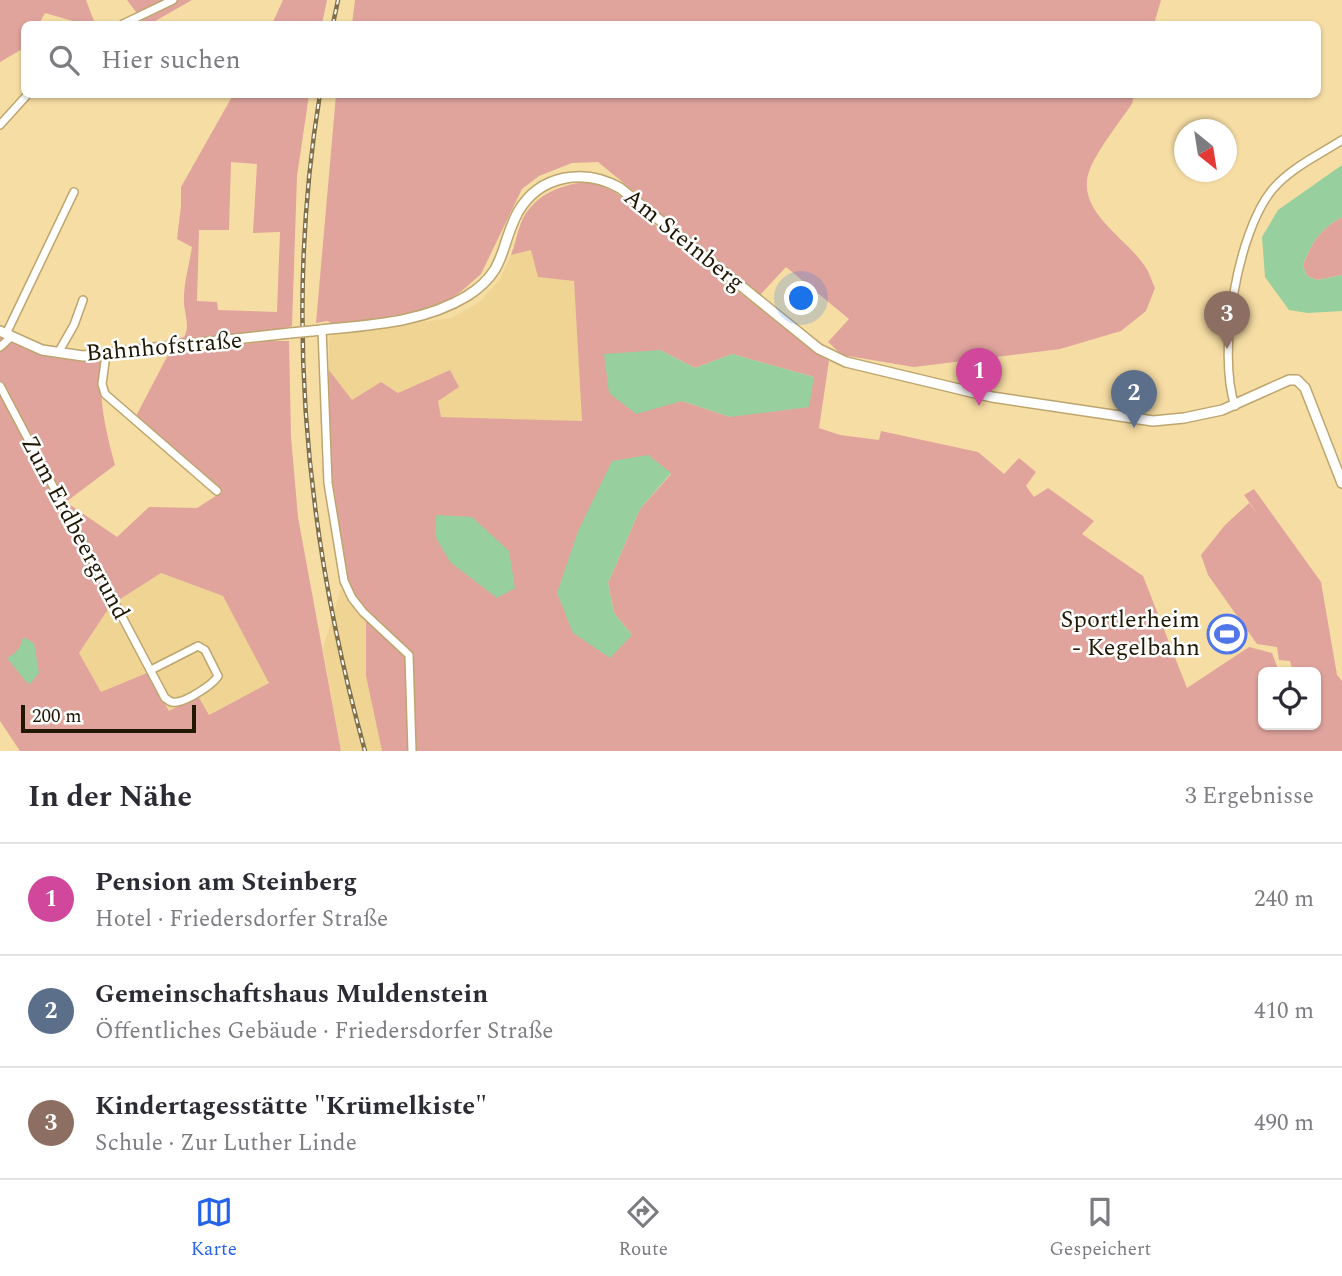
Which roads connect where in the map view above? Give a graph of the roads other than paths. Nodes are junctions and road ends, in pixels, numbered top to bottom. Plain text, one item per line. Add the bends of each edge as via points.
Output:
1 (173, 0) edge
2 (129, 21) edge
3 (25, 98) edge
4 (0, 125) edge
5 (1342, 140) edge
6 (74, 192) dead end
7 (83, 300) dead end
8 (317, 330) junction
9 (290, 333) joint
10 (6, 334) edge
11 (0, 347) edge
12 (58, 354) junction
13 (106, 355) junction
14 (0, 386) edge
15 (1235, 406) junction
16 (1342, 483) edge
17 (217, 491) dead end
18 (150, 670) junction
19 (412, 751) edge

1 - 2 street
3 - 4 street
5 - 15 street via 1274,188 1244,248 1227,363
6 - 10 street
7 - 12 street
8 - 9 main road, Am Steinberg, bridge
8 - 15 main road, Am Steinberg via 420,317 447,307 480,286 498,265 515,218 532,195 556,180 585,176 620,188 825,354 846,362 1005,399 1153,421
8 - 19 street via 328,483 344,581 363,612 411,658
9 - 13 main road, Bahnhofstraße
10 - 11 street
10 - 12 main road, Bahnhofstraße
12 - 13 main road, Bahnhofstraße
13 - 17 street via 102,384 106,394
14 - 18 street, Zum Erdbeergrund
15 - 16 main road, Am Steinberg via 1289,380 1299,381
18 - 18 street, Zum Erdbeergrund via 165,698 174,702 212,684 218,676 205,650 198,646

